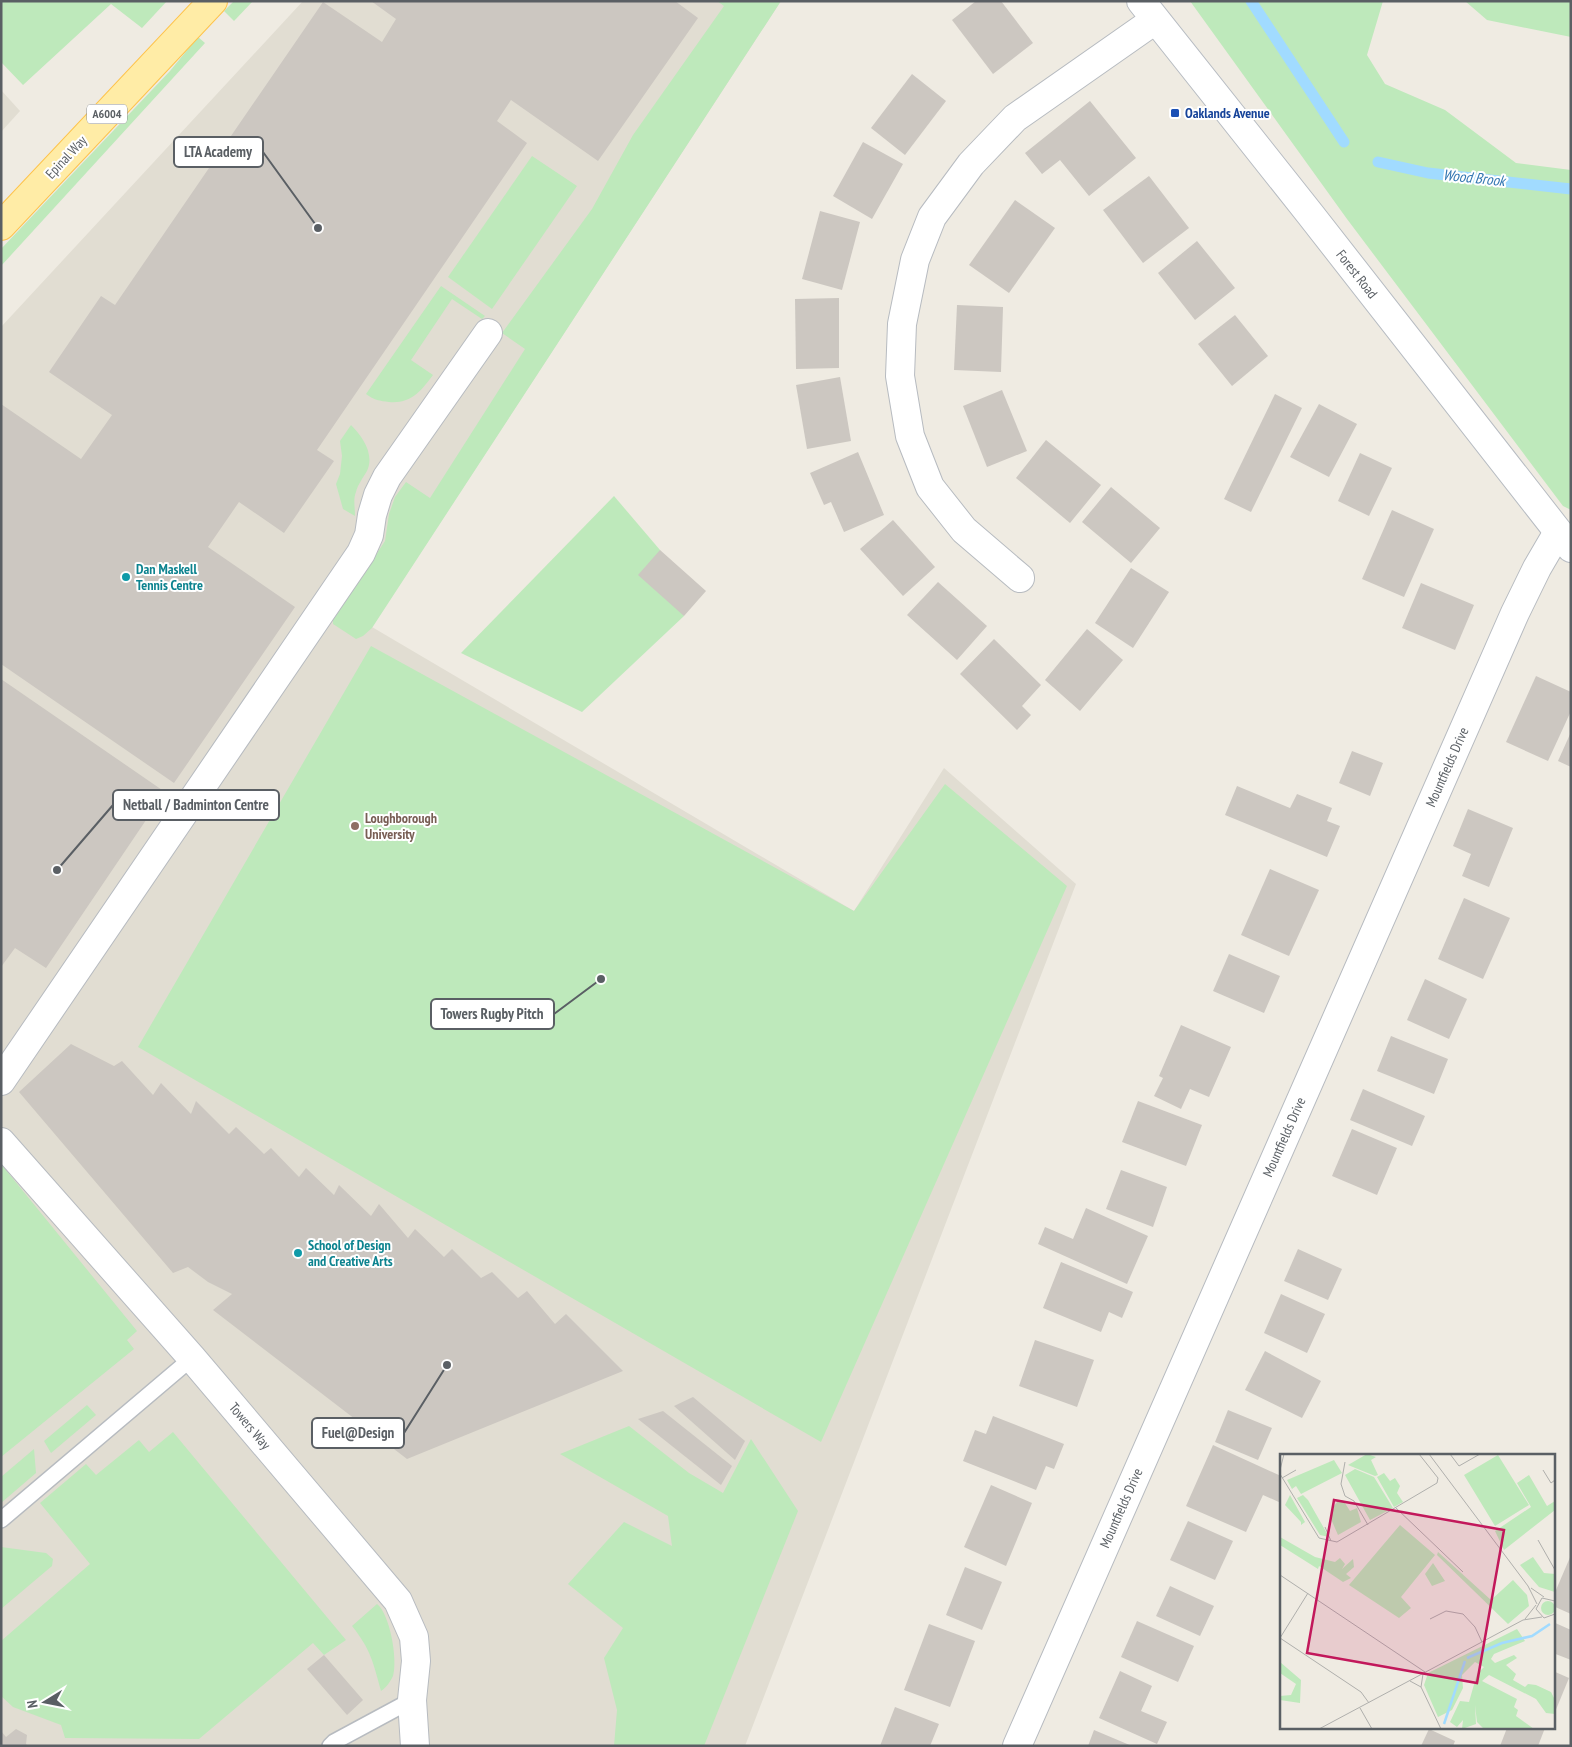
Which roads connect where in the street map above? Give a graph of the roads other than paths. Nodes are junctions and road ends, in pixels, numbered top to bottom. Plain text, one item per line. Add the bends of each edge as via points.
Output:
1 (213, 1) edge
2 (1148, 11) edge
3 (1, 226) edge
4 (488, 333) dead end
5 (1564, 540) edge
6 (1020, 578) dead end
7 (1, 1081) edge
8 (1, 1142) edge
9 (192, 1358) junction
10 (1, 1520) edge
11 (412, 1700) junction
12 (330, 1746) edge
13 (415, 1746) edge
14 (1017, 1746) edge

1 - 3 main road, Epinal Way / A6004
2 - 5 street, Forest Road
2 - 6 street via 1015,118 971,164 932,217 915,260 902,324 900,376 910,436 930,487 964,530
4 - 7 street via 387,477 378,495 369,535 361,552
5 - 14 street, Mountfields Drive via 1537,568 1515,613
8 - 9 street, Towers Way
9 - 10 lane
9 - 11 street, Towers Way via 398,1601 414,1637 416,1662
11 - 12 lane
11 - 13 street, Towers Way

